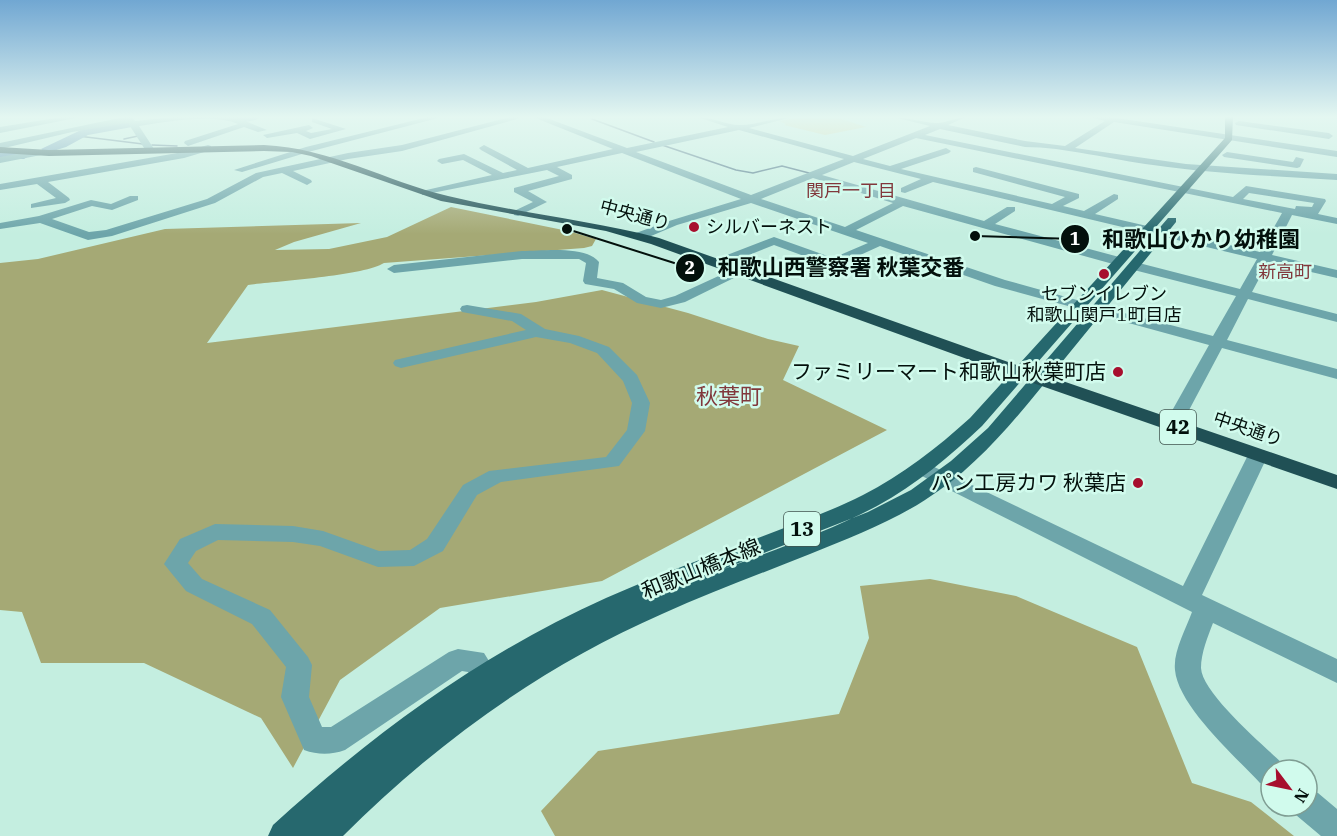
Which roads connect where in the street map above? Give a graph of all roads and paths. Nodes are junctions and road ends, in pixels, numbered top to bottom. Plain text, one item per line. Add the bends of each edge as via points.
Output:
1 (22, 156) edge
2 (178, 156) edge
3 (251, 156) edge
4 (286, 156) edge
5 (318, 156) edge
6 (355, 156) edge
7 (499, 156) edge
8 (596, 156) edge
9 (640, 156) edge
10 (841, 156) edge
11 (860, 156) edge
12 (930, 156) edge
13 (1016, 156) joint
14 (1213, 156) edge
15 (1273, 156) edge
16 (1274, 156) edge
17 (852, 159) junction
18 (1299, 159) dead end
19 (0, 160) edge
20 (331, 160) junction
21 (442, 161) dead end
22 (269, 162) junction
23 (547, 166) junction
24 (282, 169) junction
25 (890, 169) junction
26 (239, 170) dead end
27 (976, 170) junction
28 (526, 171) junction
29 (813, 175) junction
30 (501, 176) junction
31 (1332, 179) edge
32 (39, 180) junction
33 (937, 180) junction
34 (1089, 180) dead end
35 (307, 182) dead end
36 (0, 187) edge
37 (905, 190) dead end
38 (426, 193) junction
39 (1184, 194) junction
40 (1114, 197) dead end
41 (134, 198) dead end
42 (751, 199) junction
43 (1238, 199) junction
44 (902, 202) junction
45 (35, 206) dead end
46 (1054, 207) junction
47 (1011, 209) dead end
48 (1289, 211) junction
49 (518, 213) junction
50 (1086, 215) junction
51 (41, 219) junction
52 (1337, 221) edge
53 (985, 225) junction
54 (0, 226) edge
55 (846, 231) junction
56 (1155, 231) junction
57 (640, 236) junction
58 (878, 243) junction
59 (1264, 257) junction
60 (719, 263) junction
61 (1127, 264) junction
62 (394, 269) dead end
63 (741, 271) junction
64 (1337, 274) edge
65 (1244, 294) junction
66 (1088, 308) junction
67 (467, 309) dead end
68 (1337, 318) edge
69 (541, 333) junction
70 (1219, 343) junction
71 (401, 363) dead end
72 (1019, 372) junction
73 (1337, 374) edge
74 (1039, 379) junction
75 (1173, 425) junction
76 (1258, 455) junction
77 (921, 468) junction
78 (941, 479) junction
79 (1337, 482) edge
80 (1197, 602) junction
81 (1337, 672) edge
82 (484, 674) junction
83 (1259, 761) edge
84 (1319, 814) edge
85 (1337, 828) edge
86 (284, 836) edge
87 (320, 836) edge

1 - 19 street
2 - 32 street
3 - 22 street via 247,157
4 - 22 street
5 - 20 highway, 中央通り / 42
6 - 20 street
7 - 28 street
8 - 23 street
9 - 42 street
10 - 17 street
11 - 17 street
12 - 25 street
13 - 27 street
13 - 39 street
14 - 39 main road, 和歌山橋本線 / 13
15 - 31 street
16 - 18 street via 1297,165
17 - 25 street
17 - 29 street
20 - 24 street
20 - 38 highway, 中央通り / 42
21 - 30 street via 464,157
22 - 26 street
23 - 28 street
23 - 49 street via 568,177 518,190 542,202
24 - 35 street
24 - 51 street via 260,175 211,201 108,233 88,236
25 - 33 street
27 - 33 street
27 - 46 street via 1075,196
28 - 30 street
29 - 42 street
29 - 44 street
30 - 38 street
32 - 36 street
32 - 45 street via 64,200
33 - 37 street
33 - 46 street
34 - 39 street
38 - 49 highway, 中央通り / 42
39 - 43 street
39 - 56 main road, 和歌山橋本線 / 13
40 - 50 street
41 - 51 street via 112,207 92,203
42 - 55 street
42 - 57 street
43 - 43 street via 1246,189 1320,201 1317,211
43 - 48 street
44 - 53 street
44 - 55 street
46 - 50 street
47 - 53 street
48 - 52 street
48 - 59 street
49 - 57 highway, 中央通り / 42
50 - 56 street
51 - 54 street
53 - 61 street
55 - 58 street
56 - 59 street
56 - 61 main road, 和歌山橋本線 / 13
57 - 60 highway, 中央通り / 42
58 - 60 street via 834,263 774,241
58 - 66 street
59 - 64 street
59 - 65 street
60 - 63 highway, 中央通り / 42
61 - 65 street
61 - 66 main road, 和歌山橋本線 / 13
62 - 63 street via 522,255 580,255 593,262 590,281 618,286 642,300 661,304
63 - 72 highway, 中央通り / 42
65 - 68 street
65 - 70 street
66 - 70 street
66 - 72 main road, 和歌山橋本線 / 13
66 - 74 main road, 和歌山橋本線 / 13
67 - 69 street via 516,317
69 - 71 street
69 - 82 street via 603,350 631,380 641,402 636,431 612,462 496,476 470,490 435,545 414,558 378,559 323,539 293,534 215,532 188,545 175,564 194,585 261,617 298,665 295,697 314,740 335,740 458,660 475,661
70 - 73 street
70 - 75 street
72 - 74 highway, 中央通り / 42
72 - 77 main road, 和歌山橋本線 / 13 via 976,422
74 - 75 highway, 中央通り / 42
74 - 78 main road, 和歌山橋本線 / 13 via 994,432
75 - 76 highway, 中央通り / 42
76 - 79 highway, 中央通り / 42
76 - 80 street
77 - 78 street
77 - 82 main road, 和歌山橋本線 / 13 via 882,495 594,614
78 - 80 street
78 - 87 main road, 和歌山橋本線 / 13 via 868,521 659,605 562,651 497,690 423,745
80 - 81 street
80 - 83 street via 1189,681
82 - 86 main road, 和歌山橋本線 / 13 via 407,728 334,788
84 - 85 street

